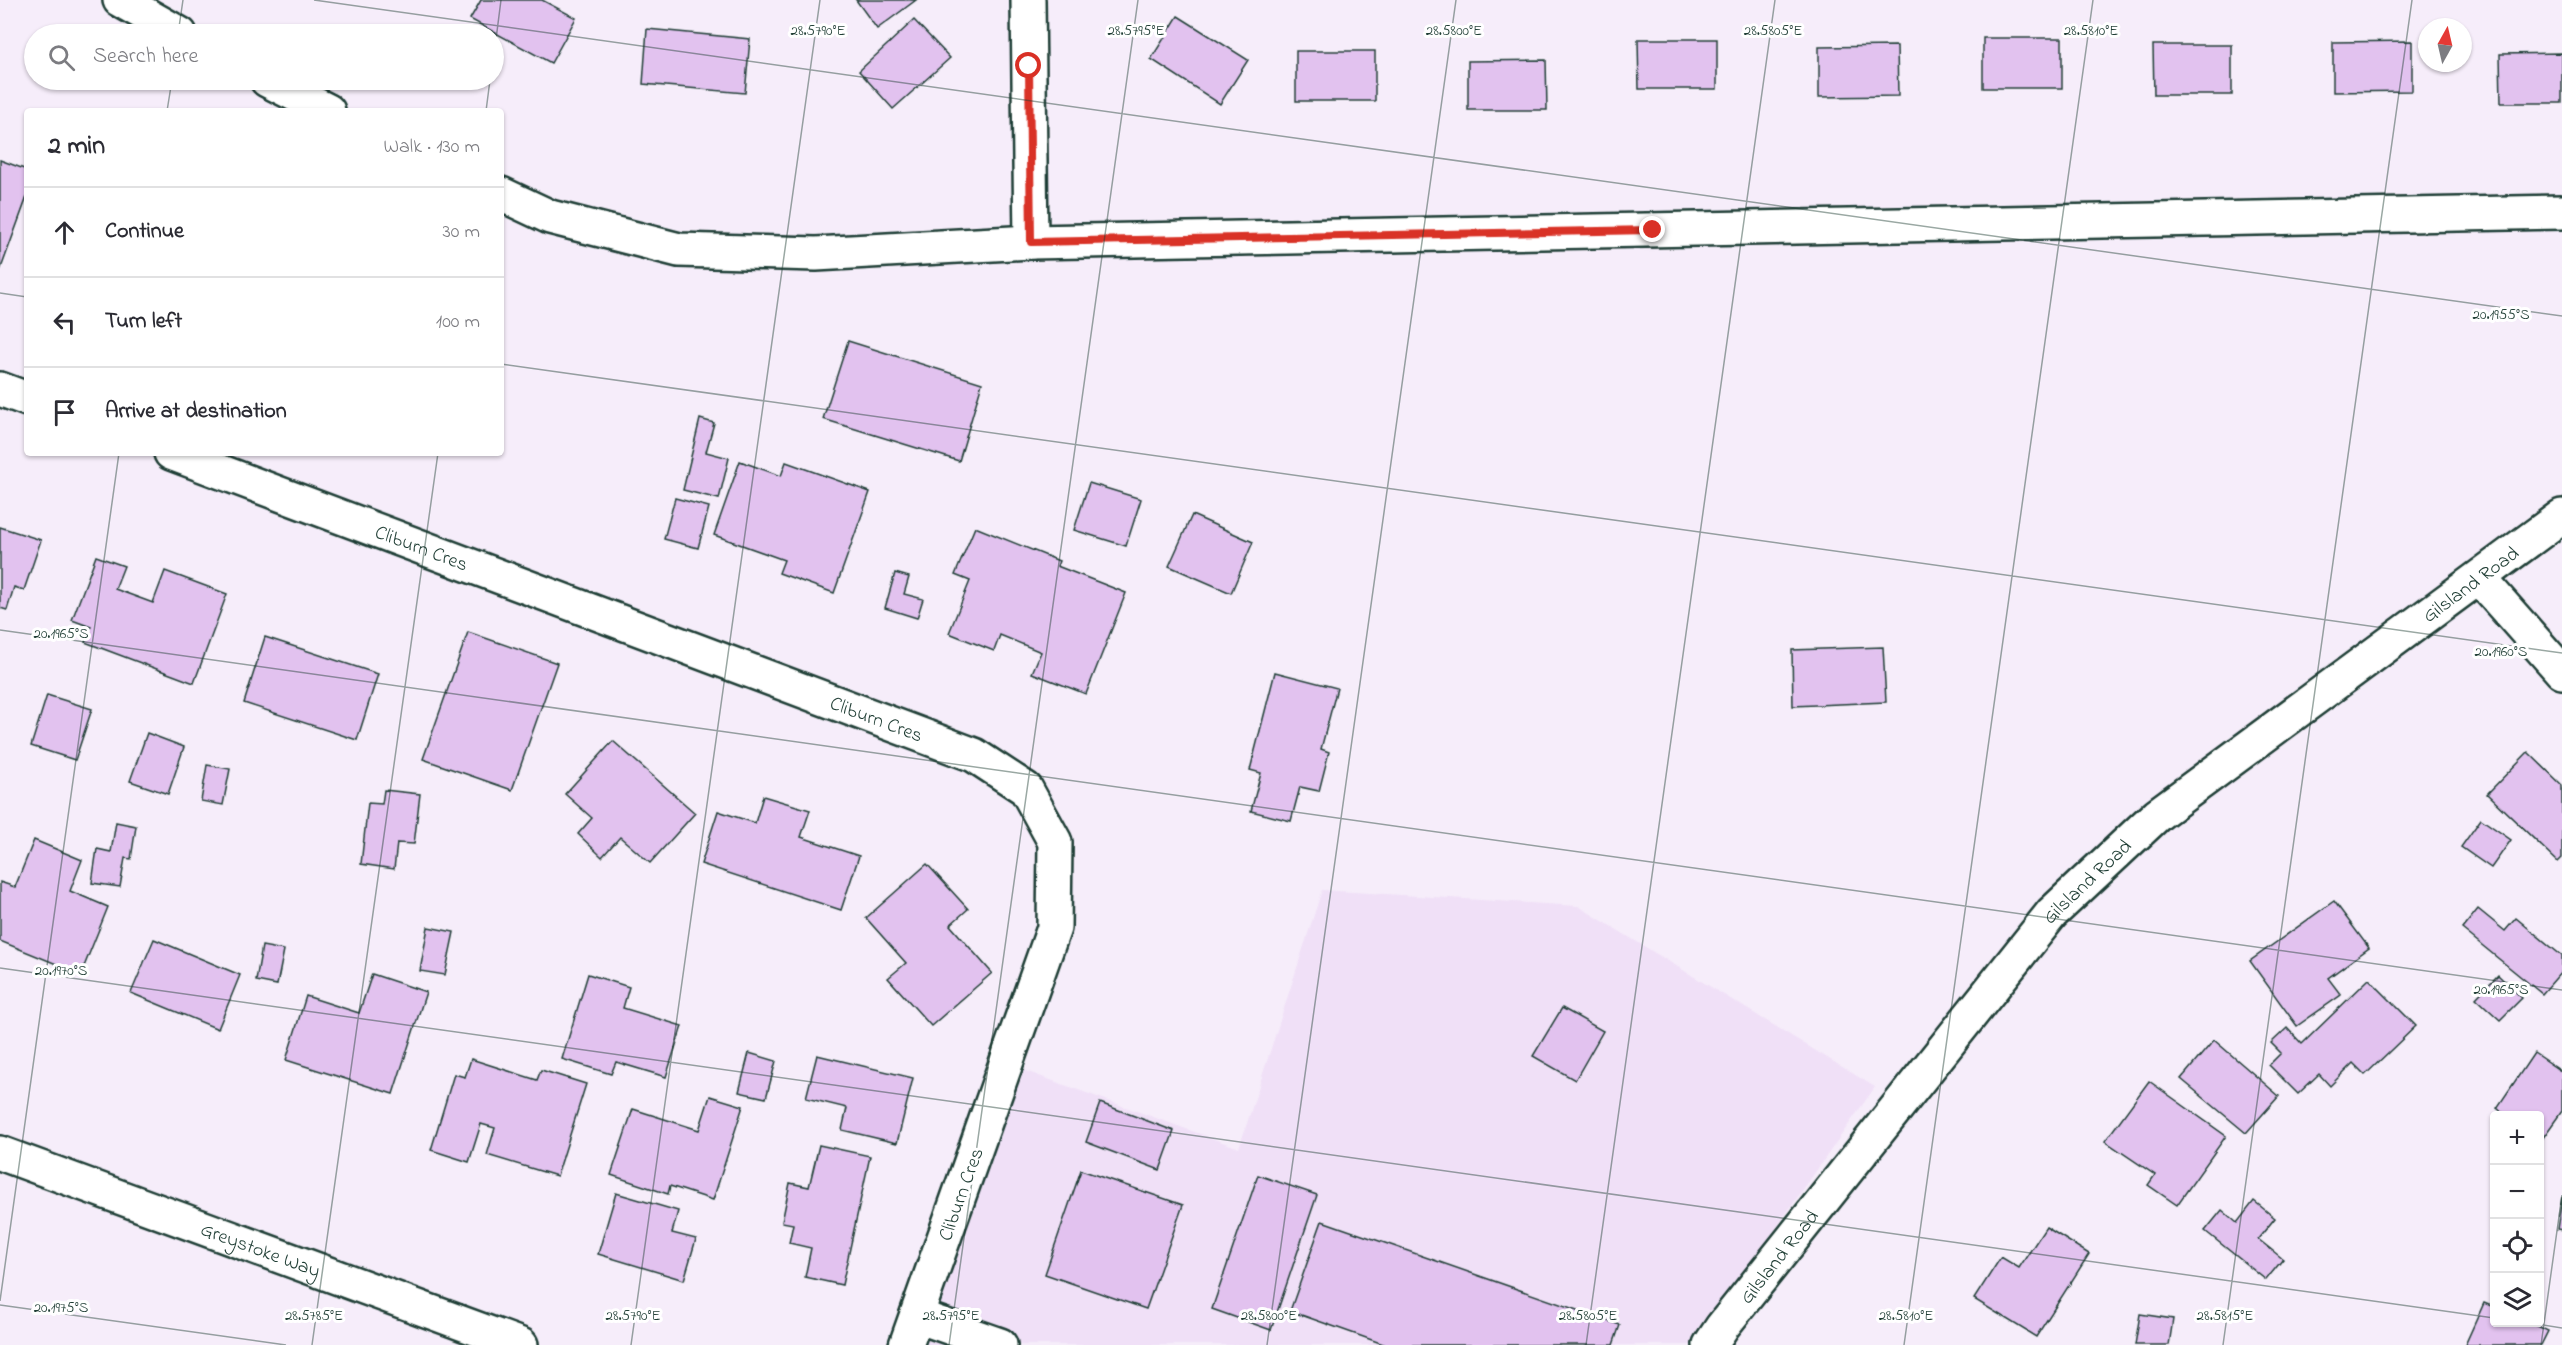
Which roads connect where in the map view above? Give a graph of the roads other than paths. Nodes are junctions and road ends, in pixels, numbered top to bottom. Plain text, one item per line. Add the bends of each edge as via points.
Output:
1 (120, 0) edge
2 (1028, 0) edge
3 (162, 24) edge
4 (287, 90) edge
5 (322, 108) edge
6 (504, 195) edge
7 (2562, 212) edge
8 (1031, 242) junction
9 (0, 389) edge
10 (24, 398) edge
11 (179, 456) edge
12 (2562, 516) edge
13 (2479, 578) junction
14 (2562, 672) edge
15 (0, 1153) edge
16 (912, 1330) edge
17 (521, 1345) edge
18 (1000, 1345) edge
19 (1710, 1345) edge

1 - 3 street
2 - 8 street
4 - 5 street
6 - 8 street via 550,217 680,250 816,254
7 - 8 street
9 - 10 street
11 - 16 street, Cliburn Cres via 974,755 1026,789 1055,842 1054,928
12 - 13 street, Gilsland Road
13 - 14 street
13 - 19 street, Gilsland Road via 2158,814 2052,913
15 - 17 street, Greystoke Way
16 - 18 street

